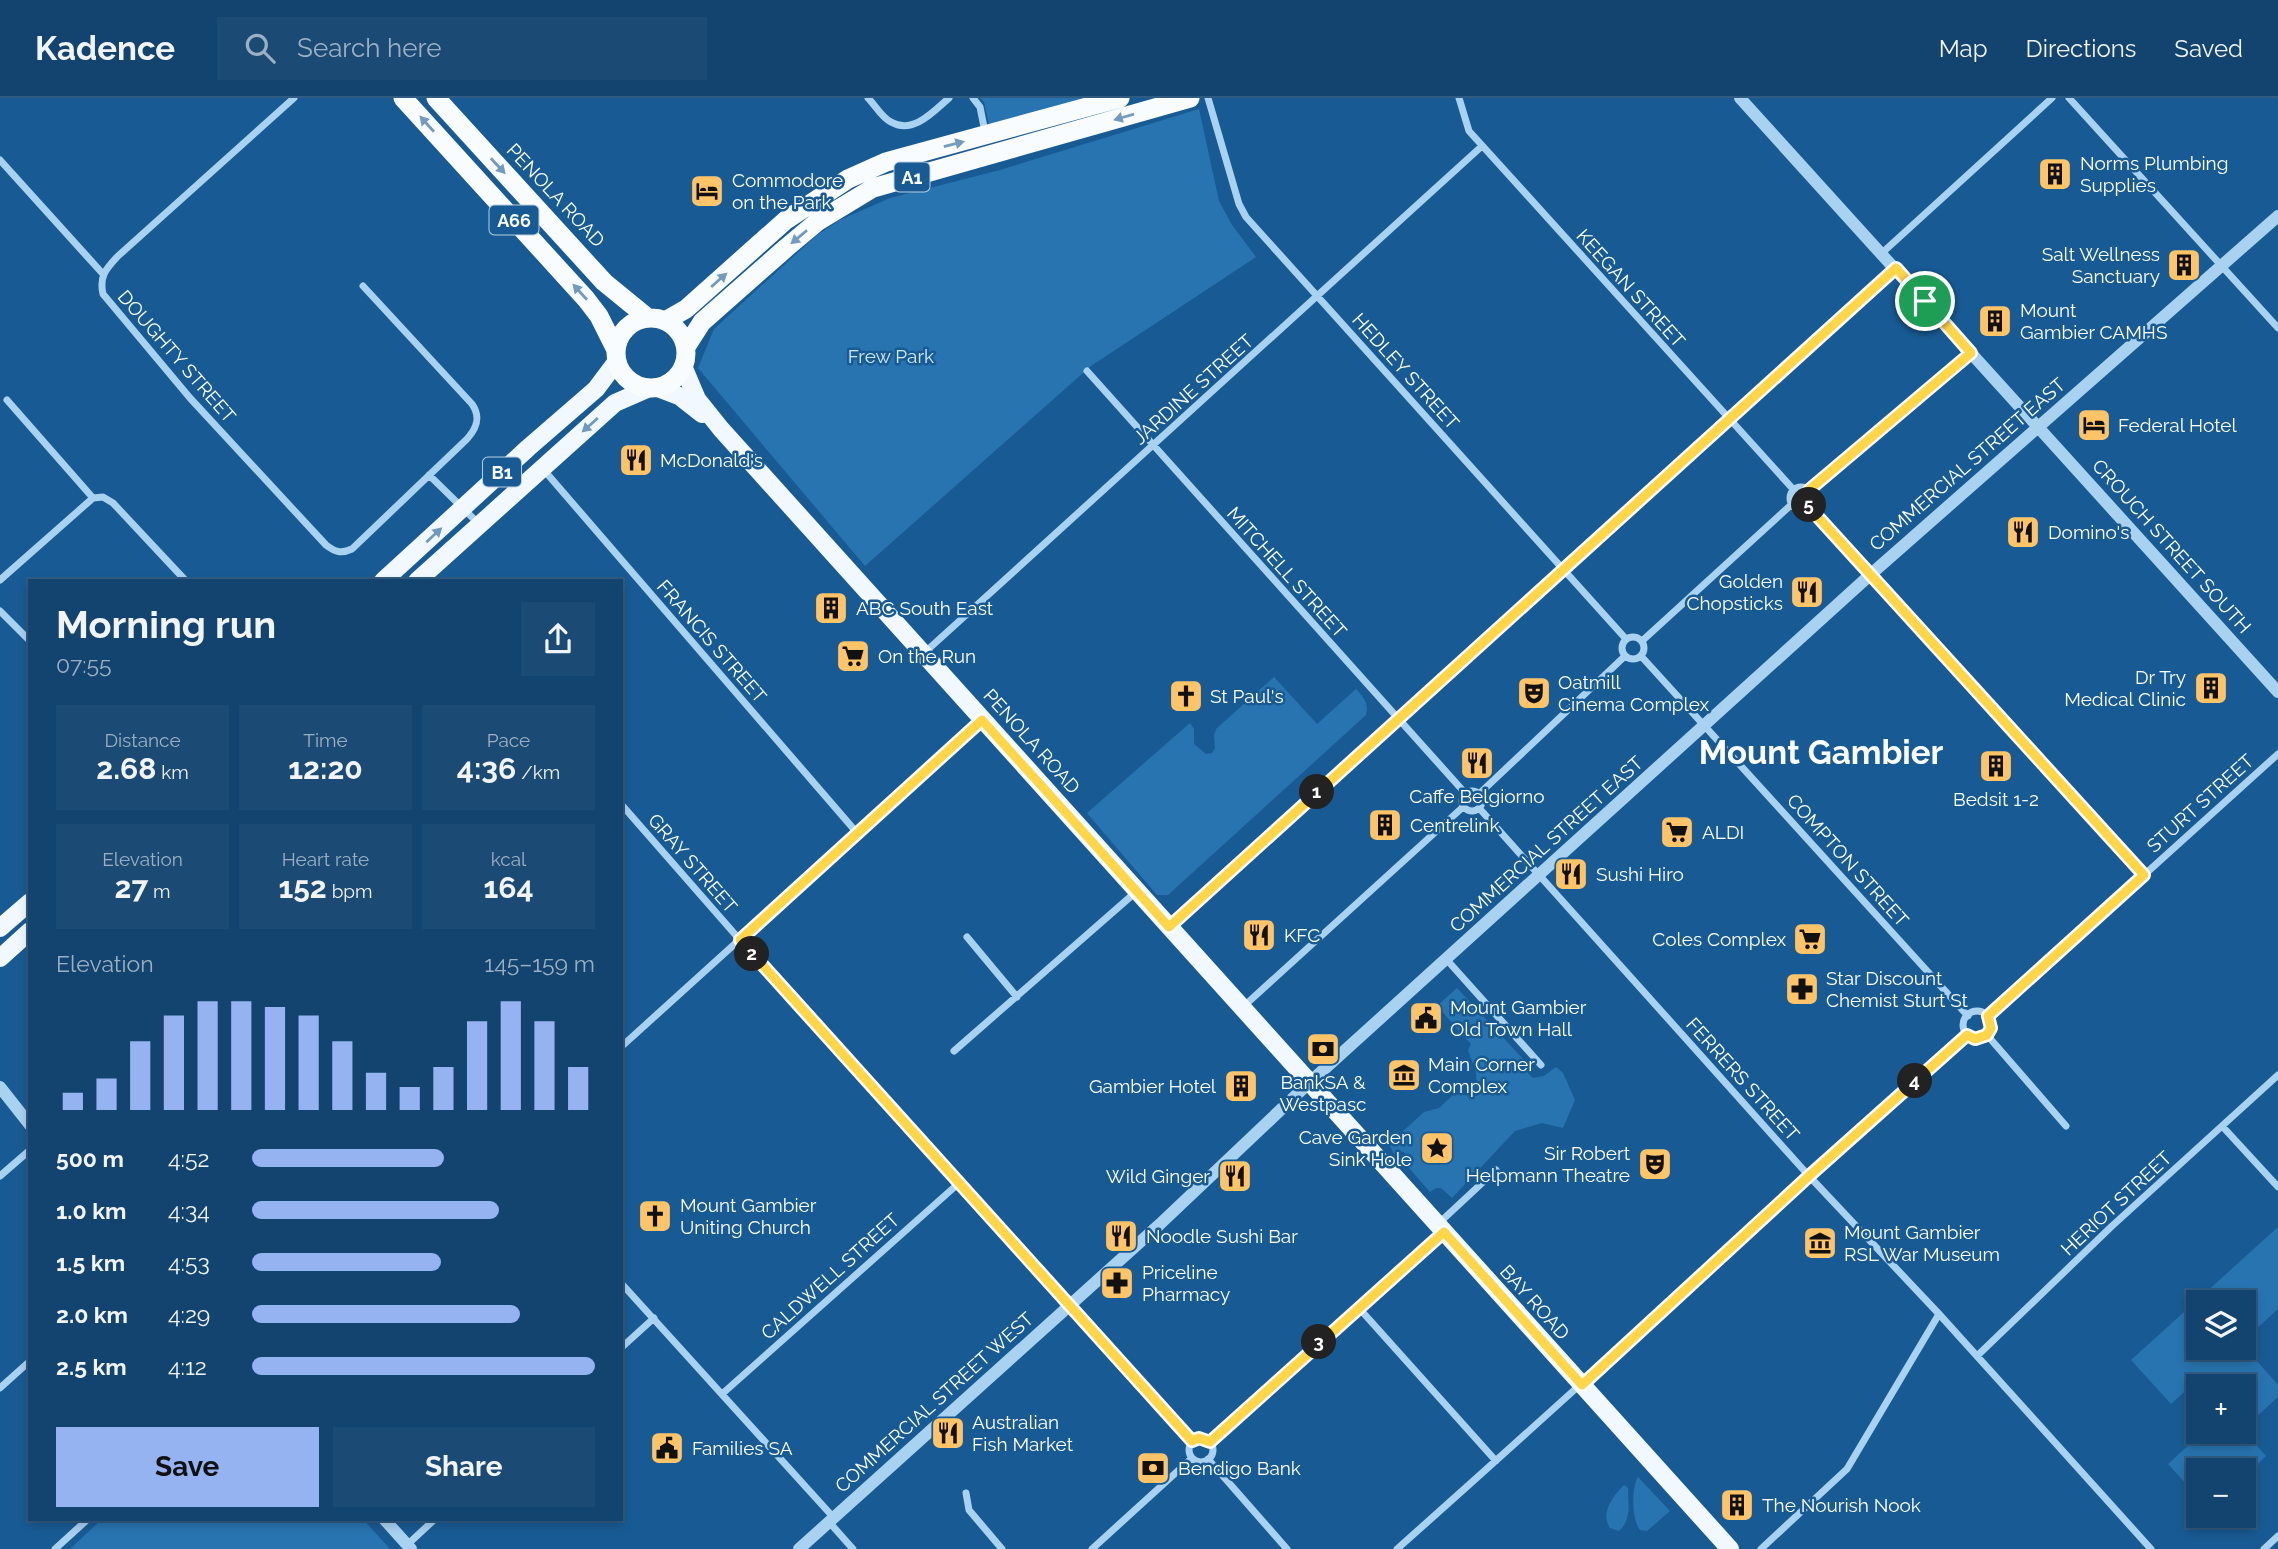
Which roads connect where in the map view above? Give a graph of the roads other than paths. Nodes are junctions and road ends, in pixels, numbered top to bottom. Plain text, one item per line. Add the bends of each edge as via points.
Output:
1 (294, 98) edge
2 (403, 98) edge
3 (436, 98) edge
4 (868, 98) edge
5 (948, 98) edge
6 (973, 98) edge
7 (1120, 98) edge
8 (1189, 98) edge
9 (1208, 98) edge
10 (1459, 98) edge
11 (1740, 98) edge
12 (2052, 98) edge
13 (2069, 98) edge
14 (1084, 118) junction
15 (986, 136) junction
16 (1482, 146) junction
17 (0, 160) edge
18 (886, 162) junction
19 (892, 183) junction
20 (2278, 216) edge
21 (1882, 253) junction
22 (2221, 265) junction
23 (1896, 268) junction
24 (103, 274) junction
25 (363, 286) dead end
26 (1318, 296) junction
27 (656, 320) junction
28 (2278, 328) edge
29 (1971, 353) junction
30 (617, 356) junction
31 (684, 356) junction
32 (1087, 371) dead end
33 (652, 388) junction
34 (6, 400) dead end
35 (1729, 421) junction
36 (2038, 427) junction
37 (721, 429) junction
38 (1154, 446) junction
39 (542, 468) junction
40 (429, 475) junction
41 (1793, 489) junction
42 (1809, 490) junction
43 (93, 498) junction
44 (1792, 504) junction
45 (1808, 506) junction
46 (463, 508) junction
47 (479, 524) junction
48 (1563, 571) junction
49 (1870, 575) junction
50 (184, 579) edge
51 (385, 579) edge
52 (422, 579) edge
53 (0, 580) edge
54 (0, 611) edge
55 (28, 639) edge
56 (1626, 639) junction
57 (1642, 641) junction
58 (923, 654) junction
59 (1625, 656) junction
60 (1641, 656) junction
61 (2278, 692) edge
62 (982, 720) junction
63 (1397, 720) junction
64 (1706, 725) junction
65 (2278, 754) edge
66 (1465, 793) junction
67 (1479, 794) junction
68 (623, 806) edge
69 (1463, 807) junction
70 (1479, 808) junction
71 (858, 834) junction
72 (1540, 875) junction
73 (2144, 875) junction
74 (1137, 891) junction
75 (28, 904) edge
76 (1169, 927) junction
77 (0, 928) edge
78 (28, 933) edge
79 (967, 937) dead end
80 (740, 940) junction
81 (0, 958) edge
82 (1447, 960) junction
83 (1017, 997) junction
84 (1242, 1008) junction
85 (1968, 1016) junction
86 (1988, 1016) junction
87 (1967, 1035) junction
88 (1987, 1035) junction
89 (623, 1045) edge
90 (954, 1052) dead end
91 (1541, 1065) dead end
92 (2278, 1075) edge
93 (1310, 1082) junction
94 (0, 1087) edge
95 (28, 1122) edge
96 (2066, 1126) dead end
97 (2223, 1127) junction
98 (28, 1152) edge
99 (1496, 1170) dead end
100 (0, 1176) edge
101 (1809, 1176) junction
102 (959, 1183) junction
103 (2278, 1187) edge
104 (1441, 1228) junction
105 (623, 1285) edge
106 (1070, 1306) junction
107 (1359, 1307) junction
108 (1939, 1314) junction
109 (654, 1318) junction
110 (623, 1346) edge
111 (1977, 1356) junction
112 (28, 1363) edge
113 (1582, 1385) junction
114 (0, 1388) edge
115 (722, 1394) junction
116 (1192, 1441) junction
117 (1210, 1442) junction
118 (1192, 1458) junction
119 (1208, 1459) junction
120 (1496, 1461) junction
121 (966, 1493) dead end
122 (832, 1520) junction
123 (86, 1521) edge
124 (386, 1521) edge
125 (433, 1521) edge
126 (2278, 1536) edge
127 (409, 1547) edge
128 (55, 1549) edge
129 (800, 1549) edge
130 (853, 1549) edge
131 (1002, 1549) edge
132 (1092, 1549) edge
133 (1287, 1549) edge
134 (1397, 1549) edge
135 (1730, 1549) edge
136 (1761, 1549) edge
137 (2151, 1549) edge
138 (2264, 1549) edge

1 - 24 street, DOUGHTY STREET
30 -> 2 highway, A66 via 603,322 586,299
3 -> 27 highway, PENOLA ROAD / A66 via 604,282
4 - 5 street via 892,123 904,125 923,120
6 - 15 street via 981,107
7 - 14 highway, A1
8 -> 14 highway, A1
9 - 26 street, HEDLEY STREET via 1246,217
10 - 16 street, KEEGAN STREET via 1469,131
11 - 21 street, CROUCH STREET SOUTH
12 - 21 street
13 - 22 street
14 - 15 highway, A1
14 - 19 highway, A1
18 -> 15 highway, A1
16 - 26 street, JARDINE STREET
16 - 35 street, KEEGAN STREET
17 - 24 street
18 - 19 highway
27 -> 18 highway, A1 via 686,309 786,220 848,179
19 -> 31 highway, A1 via 873,188 817,222 702,322
20 - 22 street, COMMERCIAL STREET EAST
21 - 23 street, CROUCH STREET SOUTH
22 - 28 street
22 - 36 street, COMMERCIAL STREET EAST
23 - 29 street, CROUCH STREET SOUTH
23 - 35 street
24 - 40 street, DOUGHTY STREET via 103,294 190,398 334,551 352,549
25 - 40 street via 478,414 472,433
26 - 38 street, JARDINE STREET
26 - 48 street, HEDLEY STREET
27 - 30 highway, A1 via 629,326 622,333
27 - 31 highway via 676,329
29 - 36 street, CROUCH STREET SOUTH
29 - 42 street
30 - 33 highway via 626,379
30 - 46 main road, B1 via 596,389
31 - 33 highway, A1 via 676,378
31 - 37 main road, PENOLA ROAD via 697,399
32 - 38 street, MITCHELL STREET
33 - 37 main road, PENOLA ROAD via 679,396
33 -> 39 main road, B1 via 615,403
34 - 43 street
35 - 41 street, KEEGAN STREET
35 - 48 street
36 - 49 street, COMMERCIAL STREET EAST
36 - 61 street, CROUCH STREET SOUTH
37 - 58 main road, PENOLA ROAD
38 - 58 street, JARDINE STREET
38 - 63 street, MITCHELL STREET
39 - 47 main road, B1
39 - 71 street, FRANCIS STREET
40 - 46 street
41 - 42 street via 1802,486
41 - 44 street
42 - 45 street via 1812,500
43 - 50 street via 113,503
43 - 53 street
44 - 45 street
44 - 57 street
45 - 49 street
46 - 47 street
51 -> 46 main road, B1
47 - 52 main road, B1
48 - 56 street, HEDLEY STREET
48 - 63 street
49 - 64 street, COMMERCIAL STREET EAST
49 - 73 street
54 - 55 street
56 - 57 street via 1633,636
56 - 59 street via 1622,645
57 - 60 street
58 - 62 main road, PENOLA ROAD
59 - 60 street
59 - 67 street
60 - 64 street
62 - 71 street
62 - 74 main road, PENOLA ROAD
63 - 66 street, MITCHELL STREET
63 - 76 street
64 - 72 street, COMMERCIAL STREET EAST
64 - 85 street, COMPTON STREET
65 - 73 street, STURT STREET
66 - 67 street
66 - 69 street
67 - 70 street
68 - 80 street, GRAY STREET
69 - 70 street via 1469,811
69 - 84 street
70 - 72 street
71 - 80 street
72 - 82 street, COMMERCIAL STREET EAST
72 - 101 street, FERRERS STREET
73 - 86 street, STURT STREET
74 - 76 main road, PENOLA ROAD
74 - 83 street
75 - 77 main road
76 - 84 main road, PENOLA ROAD
78 - 81 main road
79 - 83 street
80 - 89 street
80 - 102 street, GRAY STREET
82 - 91 street
82 - 93 street, COMMERCIAL STREET EAST
83 - 90 street
84 - 93 main road, PENOLA ROAD
85 - 86 street via 1976,1012
85 - 87 street
86 - 88 street via 1991,1028
87 - 88 street via 1975,1039
87 - 101 street
88 - 96 street
92 - 97 street, HERIOT STREET
93 - 104 main road, BAY ROAD
93 - 106 street, COMMERCIAL STREET WEST
94 - 95 street
97 - 103 street
97 - 111 street, HERIOT STREET
98 - 100 street
99 - 104 street
101 - 108 street, FERRERS STREET
101 - 113 street
102 - 106 street, GRAY STREET
102 - 115 street, CALDWELL STREET
104 - 107 street
104 - 113 main road, BAY ROAD
105 - 109 street
106 - 116 street, GRAY STREET
106 - 122 street, COMMERCIAL STREET WEST
107 - 117 street
107 - 120 street
108 - 111 street, FERRERS STREET
108 - 136 street via 1847,1469
109 - 110 street
109 - 115 street
111 - 137 street, FERRERS STREET
112 - 114 street
113 - 120 street
113 - 135 main road, BAY ROAD
115 - 122 street
116 - 117 street
116 - 118 street
117 - 119 street via 1213,1449
118 - 119 street
118 - 132 street
119 - 133 street
120 - 134 street
121 - 131 street via 969,1510
122 - 129 street, COMMERCIAL STREET WEST
122 - 130 street
123 - 128 street
124 - 127 street
125 - 127 street
126 - 138 street

